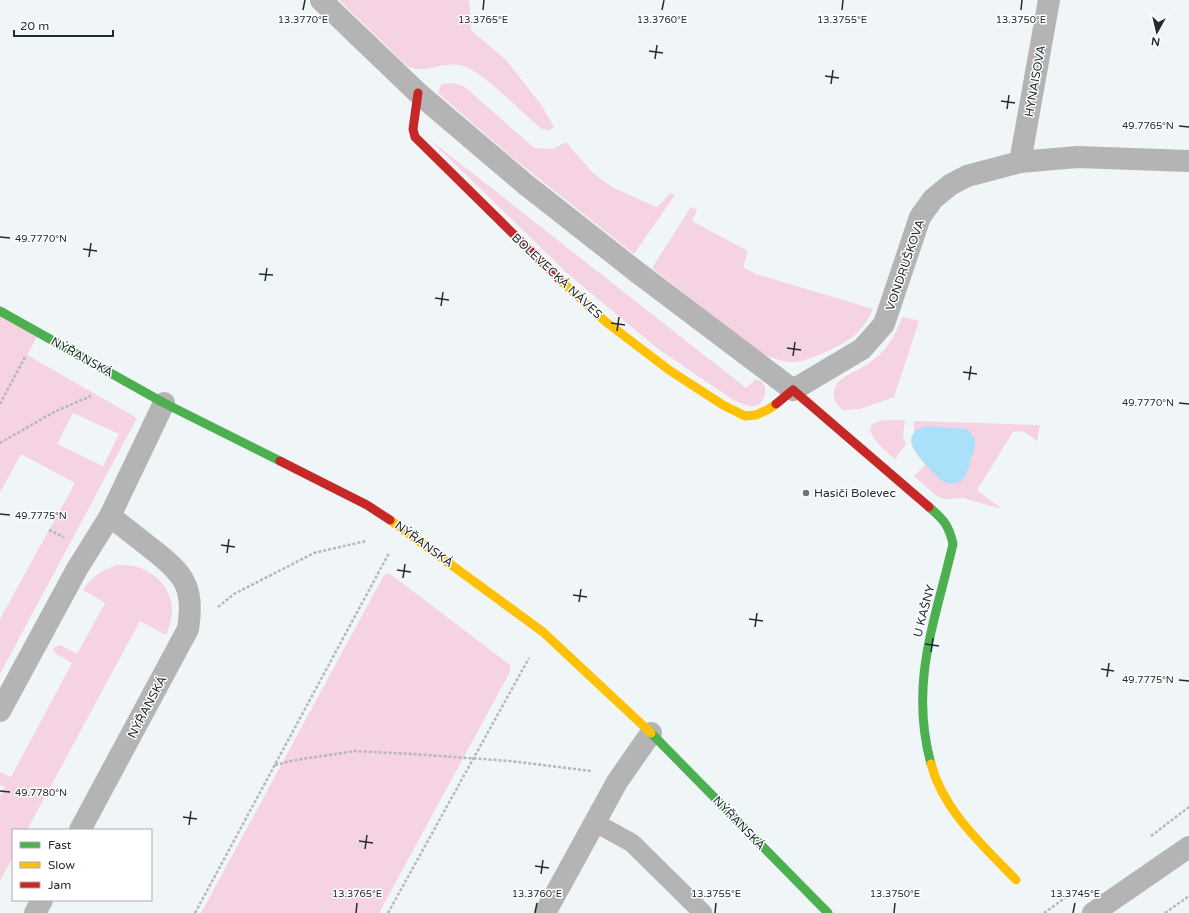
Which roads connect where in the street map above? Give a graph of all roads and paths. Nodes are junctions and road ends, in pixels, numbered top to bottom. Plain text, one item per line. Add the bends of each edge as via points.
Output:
1 (321, 0) edge
2 (1049, 0) edge
3 (418, 93) junction
4 (1189, 161) edge
5 (1020, 162) junction
6 (0, 311) edge
7 (39, 333) junction
8 (793, 390) junction
9 (95, 394) dead end
10 (164, 402) junction
11 (0, 404) edge
12 (0, 443) edge
13 (110, 516) junction
14 (402, 528) junction
15 (49, 530) dead end
16 (66, 538) dead end
17 (366, 541) dead end
18 (217, 608) dead end
19 (543, 632) junction
20 (0, 711) edge
21 (651, 733) junction
22 (473, 759) junction
23 (275, 765) junction
24 (594, 771) dead end
25 (594, 822) junction
26 (81, 829) edge
27 (1189, 847) edge
28 (1016, 880) dead end
29 (1189, 896) edge
30 (41, 901) edge
31 (35, 913) edge
32 (195, 913) edge
33 (388, 913) edge
34 (545, 913) edge
35 (703, 913) edge
36 (828, 913) edge
37 (1093, 913) edge
38 (1165, 913) edge

1 - 3 street
2 - 5 street, HYNAISOVA
3 - 8 street via 525,184
3 - 8 street, BOLEVECKÁ NÁVES via 413,129 415,137 606,322 669,370 745,416 756,415 769,409
4 - 5 street, VONDRUŠKOVA via 1077,157
5 - 8 street, VONDRUŠKOVA via 967,176 950,185 933,199 920,217 884,324 862,349
6 - 7 street, NÝŘANSKÁ
7 - 10 street, NÝŘANSKÁ
7 - 11 path
8 - 28 street, U KAŠNY via 941,517 950,531 953,544 926,654 922,692 925,743 930,767 948,804
9 - 12 path via 56,410
10 - 13 street
10 - 14 street, NÝŘANSKÁ via 367,505
13 - 20 street via 77,569
13 - 26 street, NÝŘANSKÁ via 173,566 183,579 189,595 191,612 188,629
14 - 19 street, NÝŘANSKÁ
14 - 23 path
15 - 16 path
17 - 18 path via 314,553 234,594
19 - 21 street, NÝŘANSKÁ
19 - 22 path
21 - 25 street via 617,782
21 - 36 street, NÝŘANSKÁ
22 - 23 path via 355,751
22 - 24 path
22 - 33 path
23 - 32 path
25 - 34 street
25 - 35 lane via 632,843
27 - 37 street
29 - 38 path
30 - 31 street

